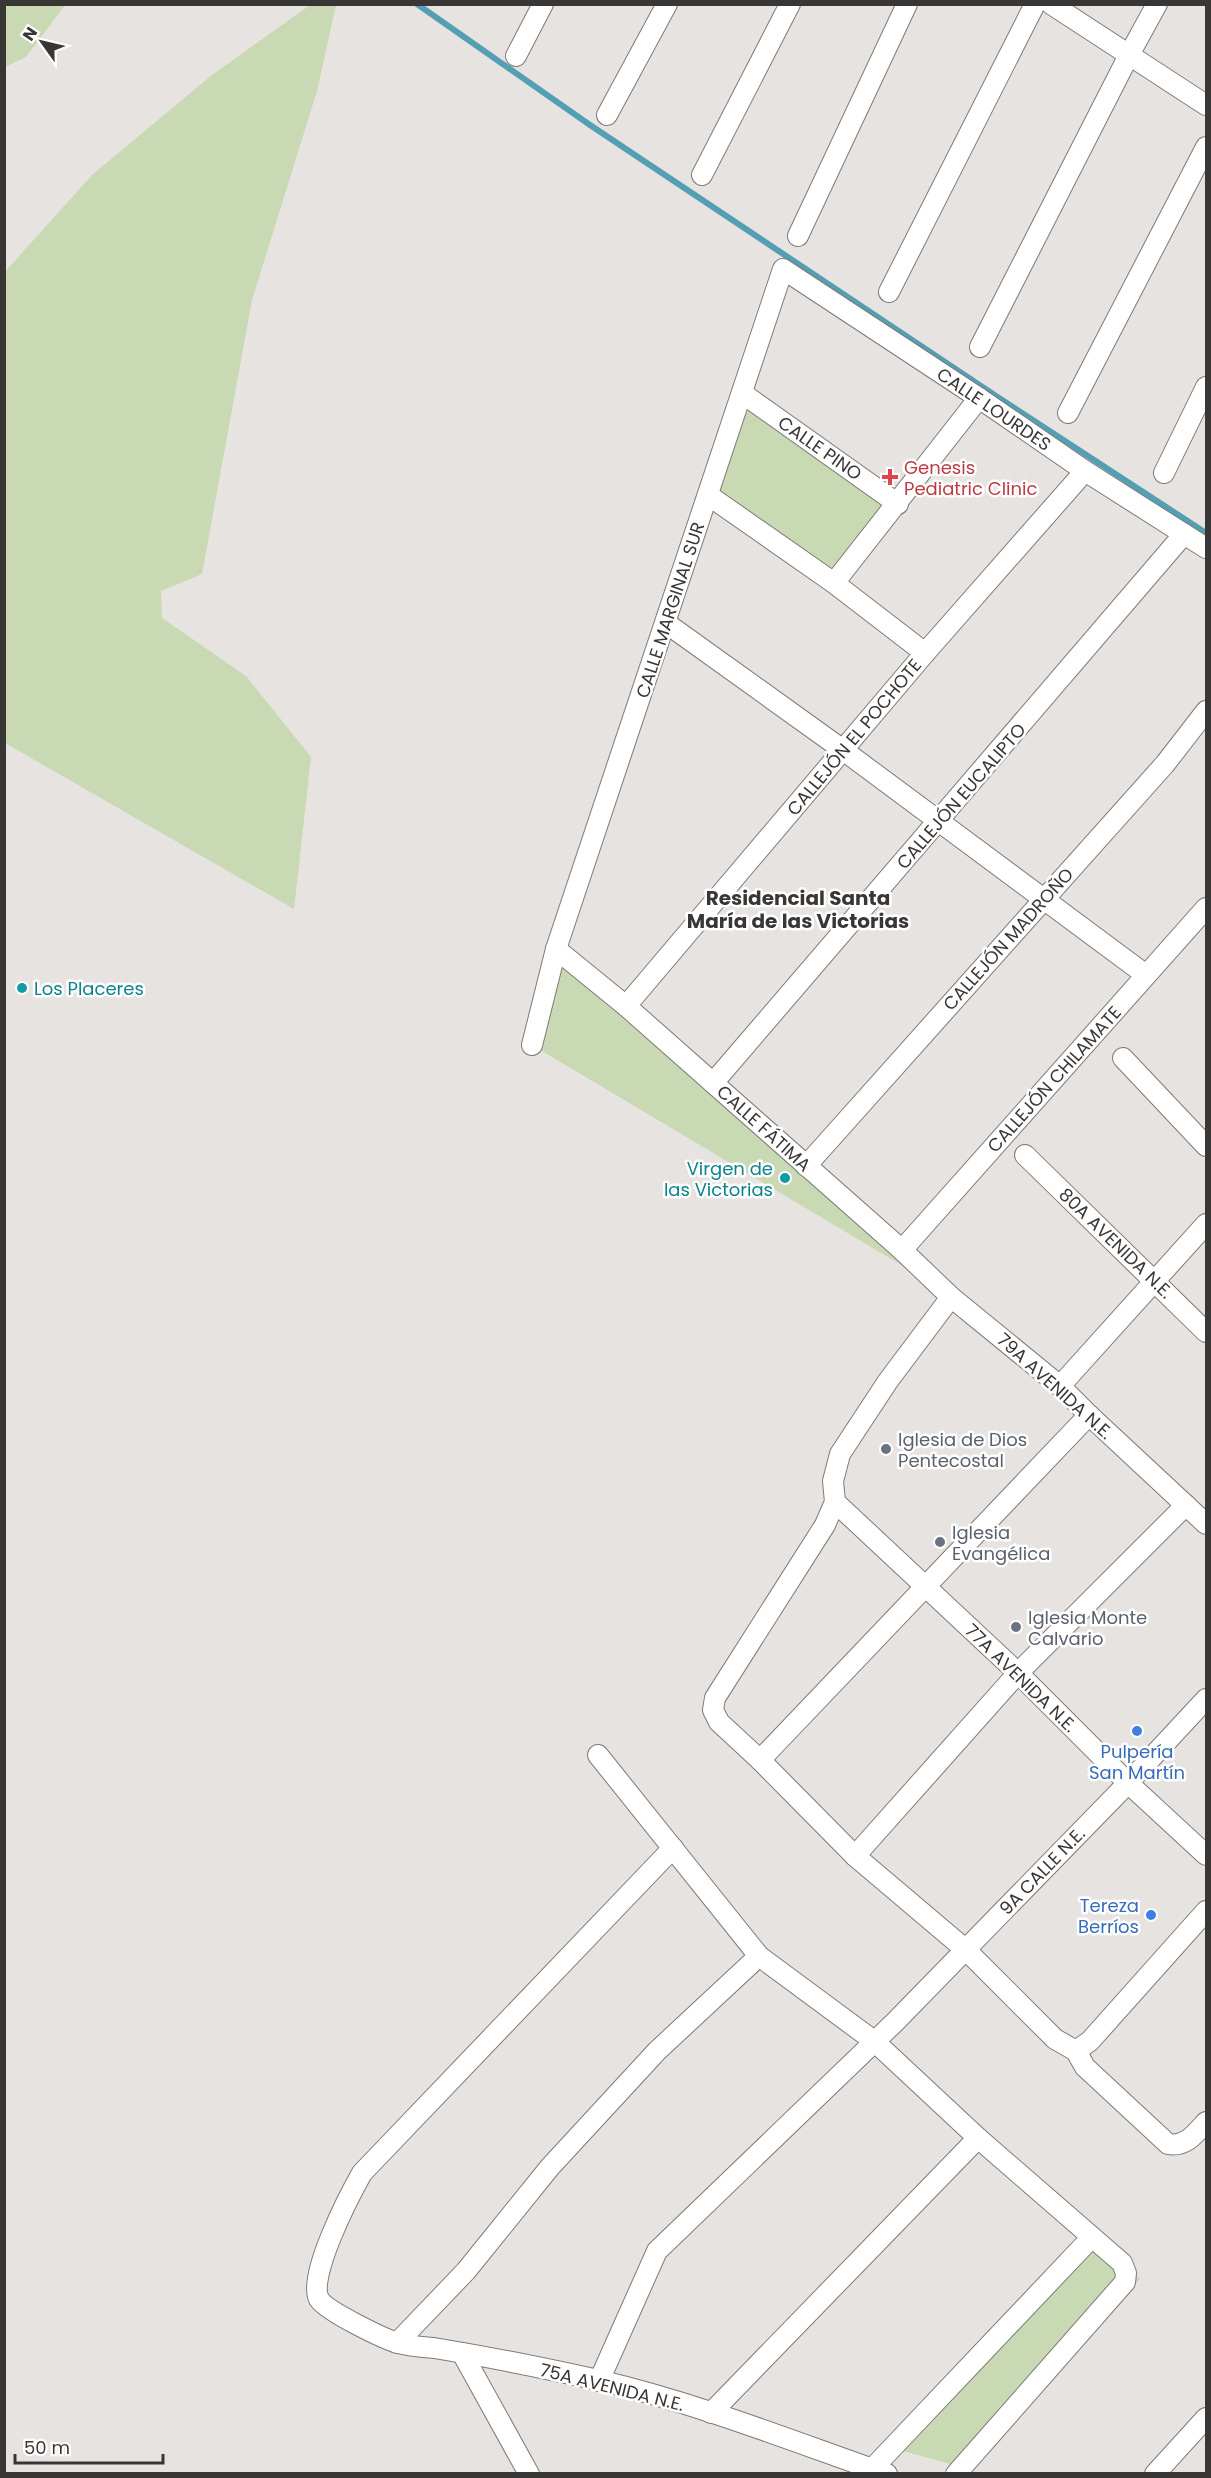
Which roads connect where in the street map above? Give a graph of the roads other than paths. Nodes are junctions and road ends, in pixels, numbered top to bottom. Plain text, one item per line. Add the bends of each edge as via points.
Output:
1 (543, 4) edge
2 (667, 4) edge
3 (790, 4) edge
4 (907, 4) edge
5 (1035, 4) edge
6 (1051, 4) edge
7 (1157, 4) edge
8 (1129, 55) junction
9 (516, 56) dead end
10 (1206, 105) edge
11 (607, 115) dead end
12 (1206, 147) edge
13 (702, 175) dead end
14 (798, 236) dead end
15 (783, 269) joint
16 (889, 292) dead end
17 (980, 347) dead end
18 (1206, 387) edge
19 (742, 393) junction
20 (979, 398) junction
21 (1068, 413) dead end
22 (1085, 471) junction
23 (1164, 472) dead end
24 (708, 495) junction
25 (898, 504) junction
26 (1184, 534) junction
27 (1206, 548) edge
28 (834, 583) junction
29 (666, 623) junction
30 (925, 653) junction
31 (1206, 711) edge
32 (843, 750) junction
33 (940, 822) junction
34 (1044, 899) junction
35 (1206, 908) edge
36 (556, 949) junction
37 (1146, 975) junction
38 (626, 1006) junction
39 (532, 1045) dead end
40 (1124, 1058) dead end
41 (713, 1083) junction
42 (1206, 1146) edge
43 (1025, 1155) dead end
44 (806, 1166) junction
45 (1206, 1224) edge
46 (902, 1250) junction
47 (1156, 1280) junction
48 (951, 1297) junction
49 (1206, 1332) edge
50 (1060, 1386) junction
51 (1089, 1415) junction
52 (835, 1502) junction
53 (1186, 1505) junction
54 (1206, 1524) edge
55 (925, 1588) junction
56 (1018, 1673) junction
57 (1206, 1699) edge
58 (598, 1755) dead end
59 (760, 1760) junction
60 (1128, 1783) junction
61 (673, 1848) junction
62 (1206, 1855) edge
63 (855, 1856) junction
64 (1206, 1911) edge
65 (966, 1950) junction
66 (759, 1956) junction
67 (874, 2041) junction
68 (1076, 2051) junction
69 (1206, 2122) edge
70 (978, 2138) junction
71 (1092, 2237) junction
72 (397, 2343) junction
73 (462, 2353) junction
74 (599, 2381) junction
75 (711, 2413) junction
76 (1206, 2418) edge
77 (880, 2471) edge
78 (529, 2474) edge
79 (956, 2474) edge
80 (1155, 2474) edge

1 - 9 street
2 - 11 street
3 - 13 street
4 - 14 street
5 - 16 street
6 - 8 street
7 - 8 street
8 - 10 street
8 - 17 street
12 - 21 street
15 - 19 street, CALLE MARGINAL SUR
15 - 20 street, CALLE LOURDES
18 - 23 street
19 - 24 street, CALLE MARGINAL SUR
19 - 25 street, CALLE PINO
20 - 22 street, CALLE LOURDES
20 - 25 street
22 - 26 street, CALLE LOURDES
22 - 30 street, CALLEJÓN EL POCHOTE
24 - 28 street
24 - 29 street, CALLE MARGINAL SUR
25 - 28 street
26 - 27 street, CALLE LOURDES
26 - 33 street, CALLEJÓN EUCALIPTO
28 - 30 street
29 - 32 street
29 - 36 street, CALLE MARGINAL SUR
30 - 32 street, CALLEJÓN EL POCHOTE
31 - 34 street, CALLEJÓN MADROÑO via 1165,764
32 - 33 street
32 - 38 street, CALLEJÓN EL POCHOTE
33 - 34 street
33 - 41 street, CALLEJÓN EUCALIPTO
34 - 37 street
34 - 44 street, CALLEJÓN MADROÑO
35 - 37 street, CALLEJÓN CHILAMATE
36 - 38 street, CALLE FÁTIMA
36 - 39 street, CALLE MARGINAL SUR
37 - 46 street, CALLEJÓN CHILAMATE
38 - 41 street, CALLE FÁTIMA
40 - 42 street
41 - 44 street, CALLE FÁTIMA
43 - 47 street, 80A AVENIDA N.E.
44 - 46 street, CALLE FÁTIMA
45 - 47 street
46 - 48 street, 79A AVENIDA N.E.
47 - 49 street, 80A AVENIDA N.E.
47 - 50 street
48 - 50 street, 79A AVENIDA N.E.
48 - 52 street via 840,1454 833,1481
50 - 51 street, 79A AVENIDA N.E.
51 - 53 street, 79A AVENIDA N.E.
51 - 55 street
52 - 55 street, 77A AVENIDA N.E.
52 - 59 street via 825,1525 715,1698 713,1710 719,1722
53 - 54 street, 79A AVENIDA N.E.
53 - 56 street
55 - 56 street, 77A AVENIDA N.E.
55 - 59 street
56 - 60 street, 77A AVENIDA N.E.
56 - 63 street
57 - 60 street, 9A CALLE N.E.
58 - 61 street
59 - 63 street
60 - 62 street, 77A AVENIDA N.E.
60 - 65 street, 9A CALLE N.E.
61 - 66 street
61 - 72 street, 75A AVENIDA N.E. via 362,2173 338,2218 316,2292 321,2302 335,2313
63 - 65 street
64 - 68 street via 1090,2041
65 - 67 street, 9A CALLE N.E.
65 - 68 street via 1055,2039
66 - 67 street
66 - 72 street via 657,2051 550,2167 466,2271
67 - 70 street
67 - 74 street, 9A CALLE N.E. via 657,2251
68 - 69 street via 1085,2067 1168,2144 1191,2139
70 - 71 street
70 - 75 street
71 - 77 street
71 - 79 street via 1122,2263 1125,2282
72 - 73 street, 75A AVENIDA N.E.
73 - 74 street, 75A AVENIDA N.E.
73 - 78 street
74 - 75 street, 75A AVENIDA N.E.
75 - 77 street, 75A AVENIDA N.E.
76 - 80 street

